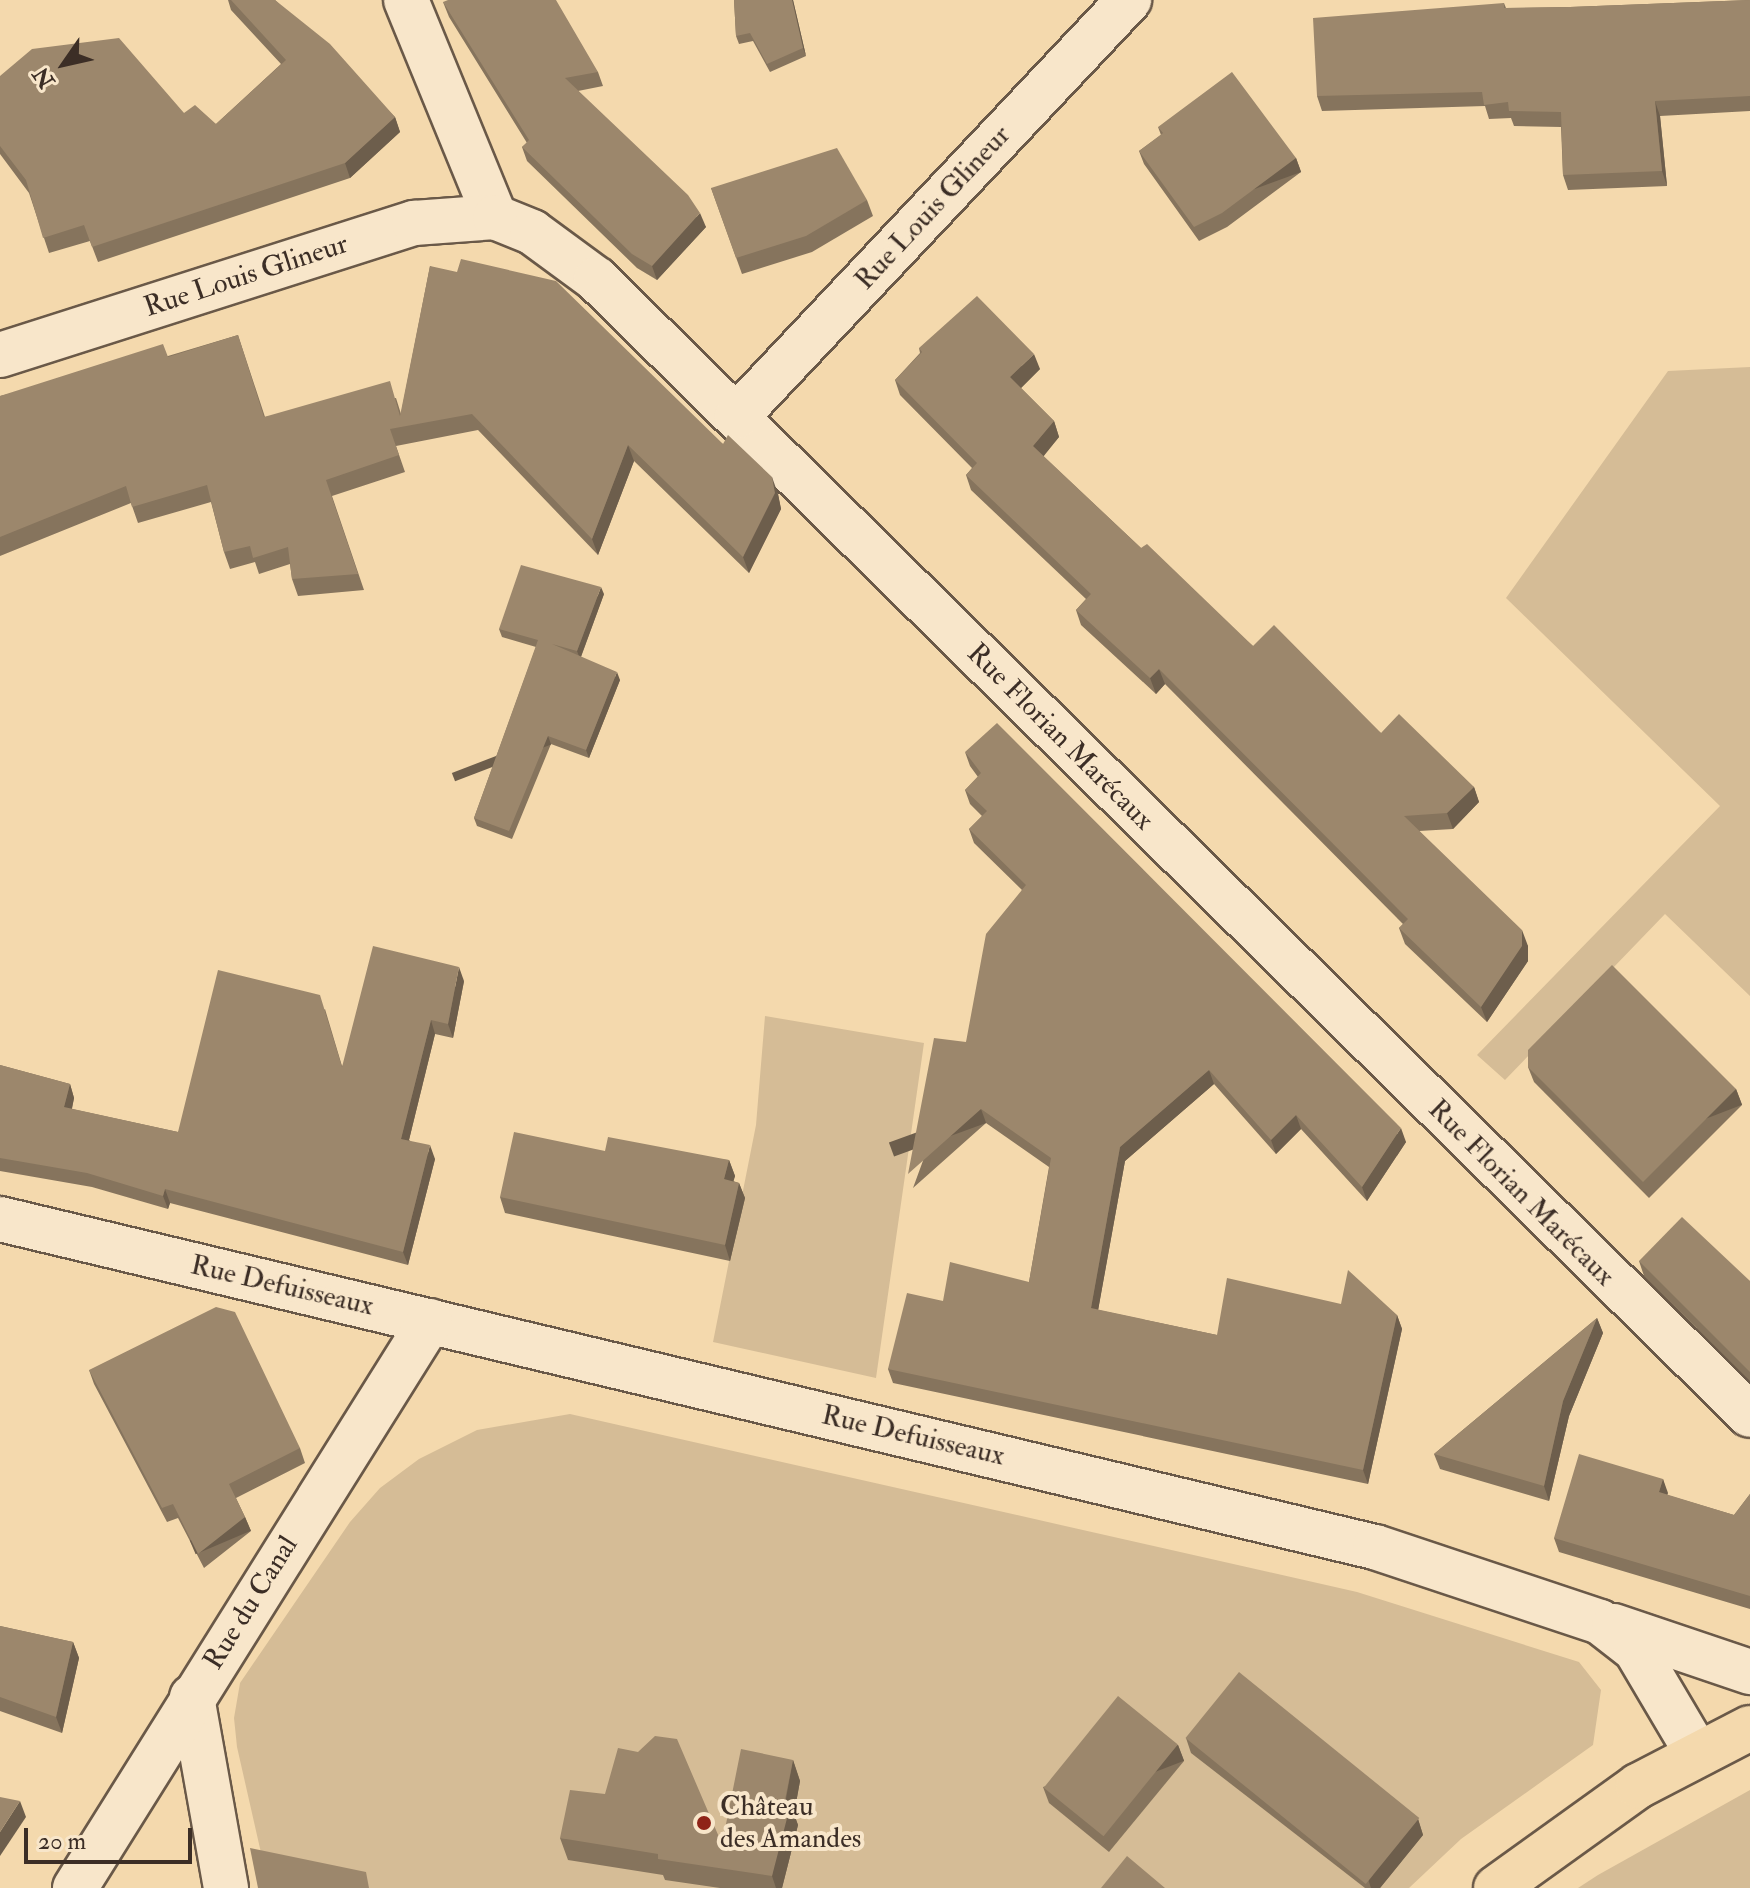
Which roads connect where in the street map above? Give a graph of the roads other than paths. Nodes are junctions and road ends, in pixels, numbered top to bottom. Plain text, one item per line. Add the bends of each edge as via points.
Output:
1 (1129, 0) edge
2 (413, 18) edge
3 (495, 217) junction
4 (0, 355) edge
5 (737, 416) junction
6 (0, 1219) edge
7 (430, 1321) junction
8 (1750, 1415) edge
9 (1600, 1622) junction
10 (1750, 1672) edge
11 (192, 1697) junction
12 (1750, 1728) edge
13 (1697, 1753) junction
14 (75, 1888) edge
15 (226, 1888) edge
16 (1496, 1888) edge

1 - 5 street, Rue Louis Glineur
2 - 3 street
3 - 4 street, Rue Louis Glineur via 414,223
3 - 5 street, Rue Florian Marécaux via 532,232 596,279
5 - 8 street, Rue Florian Marécaux
6 - 7 street, Rue Defuisseaux
7 - 9 street, Rue Defuisseaux via 1345,1539
7 - 11 street, Rue du Canal
9 - 10 street
9 - 13 street, Rue Defuisseaux via 1636,1650
11 - 14 street, Rue du Canal
11 - 15 street
12 - 13 main road
13 - 16 main road via 1600,1811

